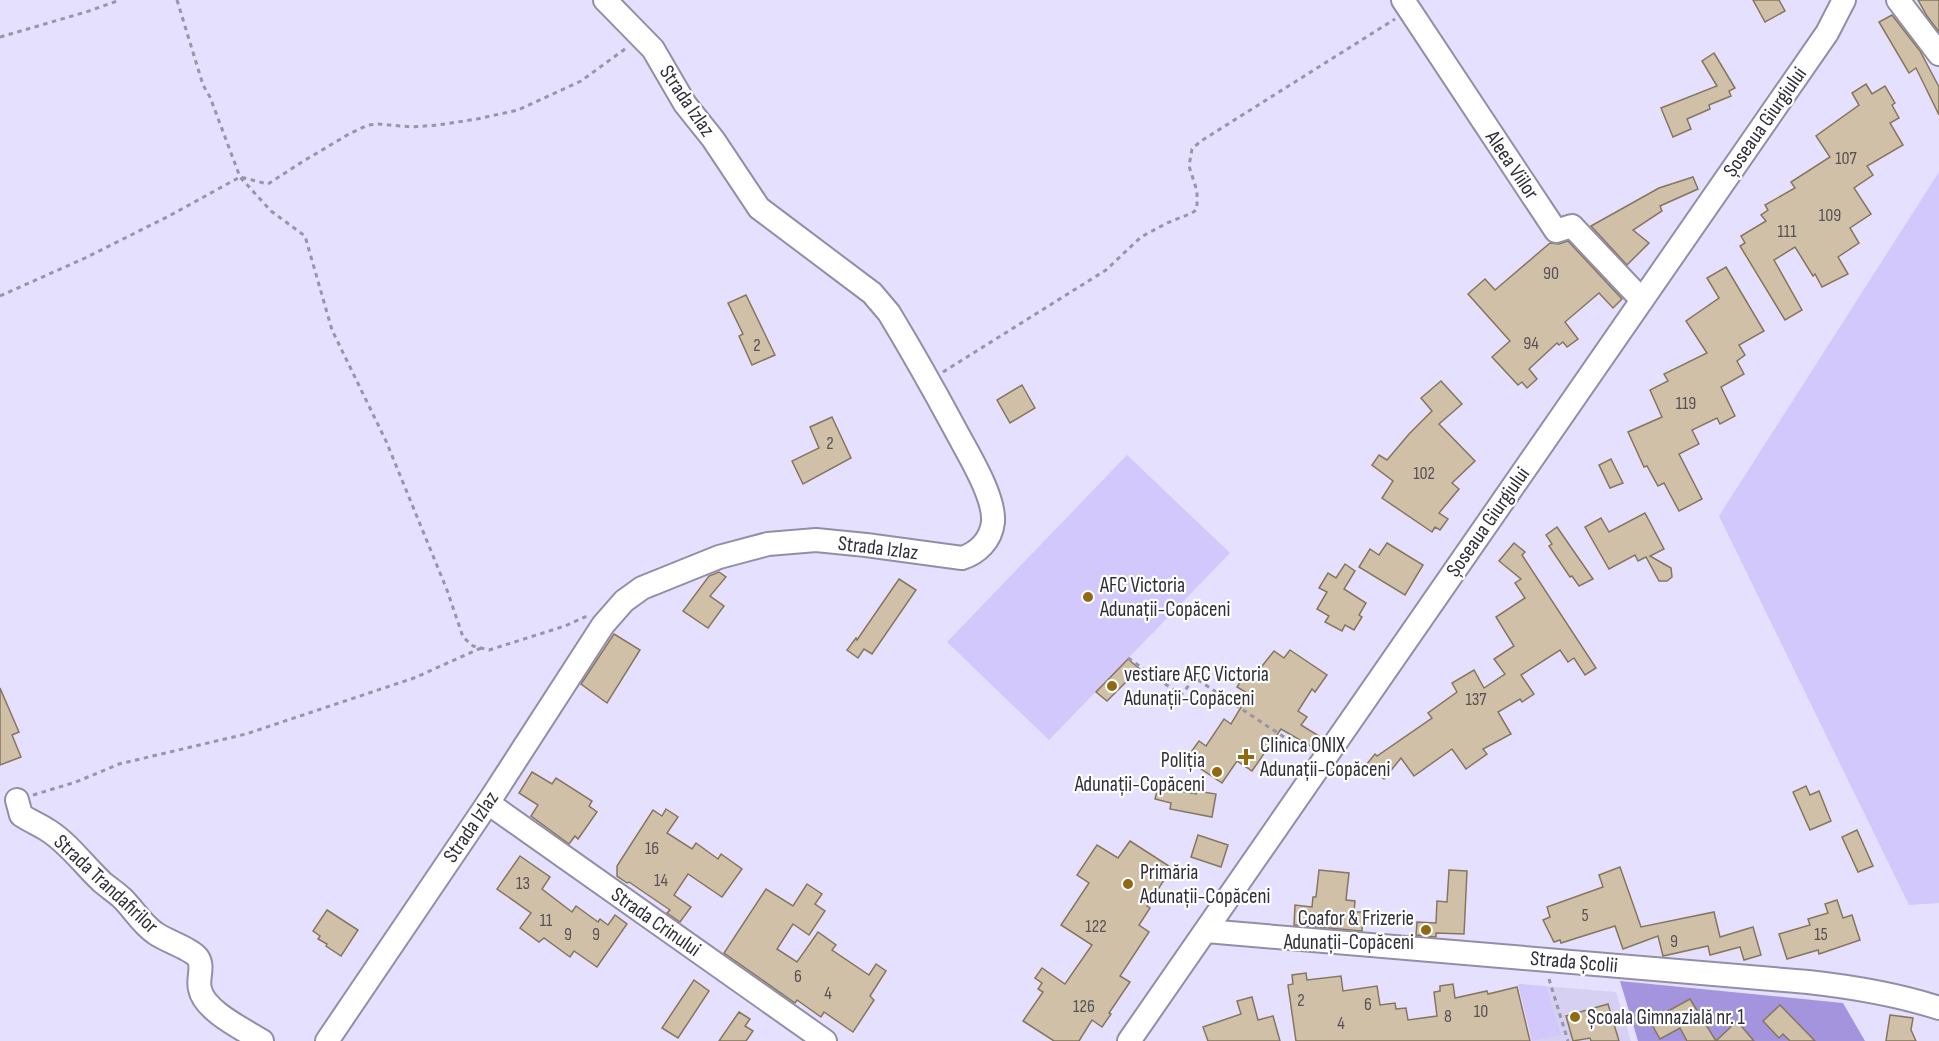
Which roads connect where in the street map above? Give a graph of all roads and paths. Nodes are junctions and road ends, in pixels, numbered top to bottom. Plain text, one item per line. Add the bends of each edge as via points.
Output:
1 (120, 0) edge
2 (177, 0) edge
3 (604, 0) edge
4 (1844, 0) edge
5 (1898, 0) edge
6 (1406, 5) edge
7 (0, 37) edge
8 (641, 37) junction
9 (1939, 54) edge
10 (240, 177) junction
11 (0, 296) edge
12 (1642, 300) junction
13 (929, 381) junction
14 (594, 613) dead end
15 (481, 648) junction
16 (1128, 658) dead end
17 (1322, 762) junction
18 (17, 800) joint
19 (488, 803) junction
20 (1206, 931) junction
21 (1544, 960) junction
22 (1939, 1008) edge
23 (262, 1041) edge
24 (327, 1041) edge
25 (825, 1041) edge
26 (1128, 1041) edge
27 (1568, 1041) edge

1 - 7 path
2 - 10 path via 203,85
3 - 8 street, Strada Izlaz
4 - 12 street, Șoseaua Giurgiului via 1827,33
5 - 9 street
6 - 12 street, Aleea Viilor via 1556,231 1572,226
6 - 13 path via 1192,149 1189,166 1197,191 1196,210 1141,237 1106,270
8 - 10 path via 581,81 519,110 438,125 368,125 268,184
8 - 13 street, Strada Izlaz via 653,49 685,104 759,208 872,293 889,313
10 - 11 path via 169,216
10 - 15 path via 271,211 305,236 333,330 386,441 461,632 467,641
12 - 17 street, Șoseaua Giurgiului
13 - 19 street, Strada Izlaz via 977,470 988,501 992,526 980,548 958,558 816,540 784,542 719,557 642,588 603,625
14 - 15 path via 496,648
15 - 18 path via 414,678 246,734 119,764
16 - 17 path via 1181,695 1195,678
17 - 20 street, Șoseaua Giurgiului
18 - 23 street, Strada Trandafirilor via 21,815 62,841 153,932 192,952 201,964 199,988 206,1002
19 - 24 street, Strada Izlaz
19 - 25 street, Strada Crinului
20 - 21 street, Strada Școlii
20 - 26 street, Șoseaua Giurgiului
21 - 22 street, Strada Școlii via 1854,987
21 - 27 path

